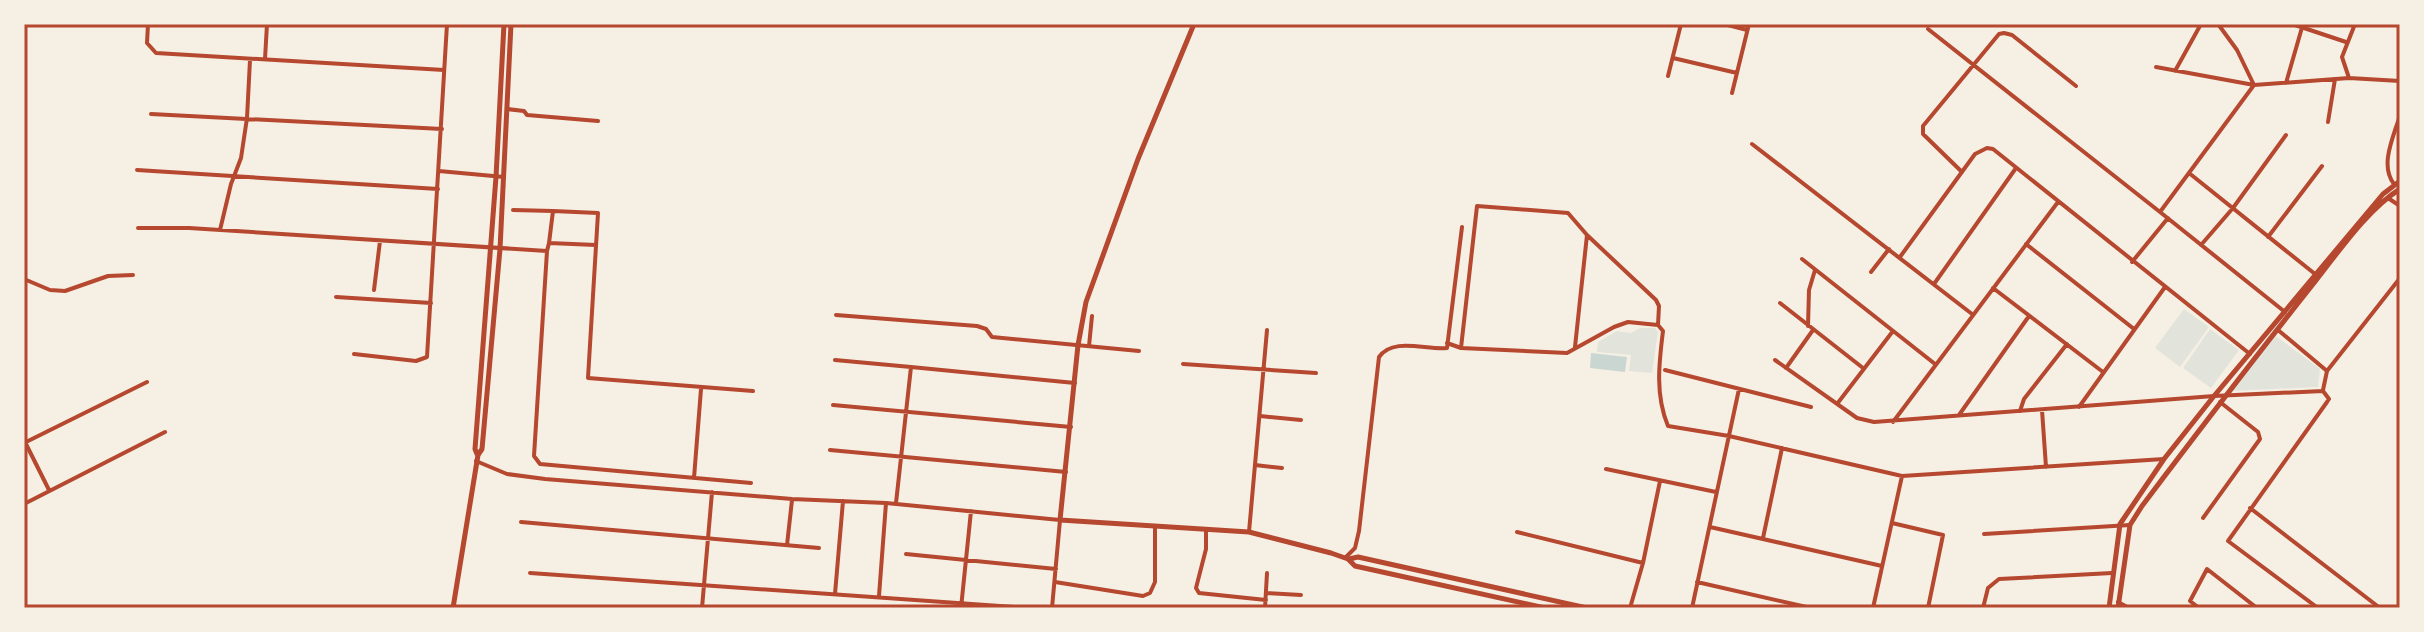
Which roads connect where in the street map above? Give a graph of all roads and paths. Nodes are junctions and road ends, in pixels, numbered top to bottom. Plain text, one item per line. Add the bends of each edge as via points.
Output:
1 (148, 24) edge
2 (267, 24) edge
3 (447, 24) edge
4 (504, 24) edge
5 (511, 24) edge
6 (1194, 24) edge
7 (1681, 24) edge
8 (1724, 24) edge
9 (2201, 24) edge
10 (2218, 24) edge
11 (2292, 24) edge
12 (2355, 24) edge
13 (2303, 26) edge
14 (1748, 27) edge
15 (1928, 29) dead end
16 (2346, 42) junction
17 (1673, 58) junction
18 (265, 59) junction
19 (250, 60) junction
20 (1973, 64) junction
21 (2156, 67) dead end
22 (444, 70) junction
23 (2175, 71) junction
24 (1737, 73) junction
25 (1668, 76) dead end
26 (2349, 78) junction
27 (2335, 79) junction
28 (2400, 80) edge
29 (2286, 83) junction
30 (2254, 85) junction
31 (2076, 86) dead end
32 (1732, 93) dead end
33 (507, 109) junction
34 (151, 114) dead end
35 (2400, 115) edge
36 (247, 118) junction
37 (598, 121) dead end
38 (2328, 122) dead end
39 (442, 129) junction
40 (2286, 135) dead end
41 (1752, 144) dead end
42 (2322, 166) dead end
43 (2017, 167) junction
44 (137, 170) dead end
45 (439, 171) junction
46 (1962, 172) junction
47 (2189, 173) junction
48 (233, 175) junction
49 (496, 177) junction
50 (504, 177) junction
51 (2397, 182) edge
52 (438, 189) junction
53 (2400, 189) edge
54 (2386, 196) junction
55 (2058, 202) junction
56 (2400, 206) edge
57 (2233, 208) junction
58 (513, 210) dead end
59 (553, 211) junction
60 (2160, 212) junction
61 (2168, 218) junction
62 (1462, 227) dead end
63 (138, 228) dead end
64 (220, 230) junction
65 (1587, 235) junction
66 (2268, 237) junction
67 (380, 240) junction
68 (435, 243) junction
69 (549, 243) junction
70 (2026, 244) junction
71 (596, 245) junction
72 (2201, 245) junction
73 (490, 249) junction
74 (500, 249) junction
75 (1889, 249) junction
76 (547, 251) junction
77 (1900, 257) junction
78 (1802, 259) dead end
79 (2132, 262) junction
80 (1815, 270) junction
81 (1871, 272) dead end
82 (133, 275) dead end
83 (2315, 275) junction
84 (2400, 278) edge
85 (24, 279) edge
86 (1934, 284) junction
87 (2165, 287) junction
88 (1993, 288) junction
89 (374, 290) dead end
90 (336, 297) dead end
91 (431, 303) junction
92 (1780, 303) dead end
93 (2285, 312) junction
94 (1972, 314) junction
95 (836, 315) dead end
96 (1092, 316) dead end
97 (2029, 316) junction
98 (1658, 325) junction
99 (1808, 326) junction
100 (2135, 329) junction
101 (1267, 330) dead end
102 (1813, 330) junction
103 (2278, 330) junction
104 (1893, 331) junction
105 (1447, 343) junction
106 (2067, 344) junction
107 (1078, 345) junction
108 (1089, 346) junction
109 (1575, 347) junction
110 (1461, 348) junction
111 (1139, 351) dead end
112 (354, 354) dead end
113 (2250, 354) junction
114 (835, 360) dead end
115 (1775, 360) dead end
116 (1183, 364) dead end
117 (1935, 364) junction
118 (911, 367) junction
119 (1786, 368) junction
120 (1863, 368) junction
121 (1264, 370) junction
122 (1665, 370) dead end
123 (2327, 371) junction
124 (2103, 372) junction
125 (1316, 373) dead end
126 (147, 382) dead end
127 (1075, 383) junction
128 (701, 388) junction
129 (1739, 389) junction
130 (753, 391) dead end
131 (2323, 391) junction
132 (2214, 396) junction
133 (2225, 396) junction
134 (2220, 402) junction
135 (1837, 404) junction
136 (833, 405) dead end
137 (1811, 407) dead end
138 (2079, 407) junction
139 (2042, 410) junction
140 (907, 412) junction
141 (2020, 412) junction
142 (1260, 416) junction
143 (1958, 416) junction
144 (1301, 420) dead end
145 (1893, 422) junction
146 (1071, 427) junction
147 (165, 432) dead end
148 (1729, 436) junction
149 (25, 442) edge
150 (1782, 448) junction
151 (830, 450) dead end
152 (902, 456) junction
153 (477, 458) junction
154 (2164, 459) junction
155 (1255, 465) junction
156 (2046, 467) junction
157 (1282, 468) dead end
158 (1606, 469) dead end
159 (1066, 472) junction
160 (1902, 476) junction
161 (694, 478) junction
162 (1660, 481) junction
163 (751, 483) dead end
164 (49, 491) junction
165 (712, 492) junction
166 (1716, 492) junction
167 (792, 499) junction
168 (843, 501) junction
169 (886, 503) junction
170 (24, 504) edge
171 (896, 504) junction
172 (2250, 508) junction
173 (971, 511) junction
174 (2203, 518) dead end
175 (1060, 520) junction
176 (521, 522) dead end
177 (1892, 523) junction
178 (2120, 524) junction
179 (2130, 525) junction
180 (1155, 526) junction
181 (1710, 527) junction
182 (1206, 529) junction
183 (1249, 532) junction
184 (1517, 532) dead end
185 (1984, 534) dead end
186 (709, 538) junction
187 (1763, 538) junction
188 (787, 545) junction
189 (819, 548) dead end
190 (906, 554) dead end
191 (1346, 559) junction
192 (966, 561) junction
193 (1643, 563) junction
194 (1882, 566) junction
195 (1056, 569) junction
196 (530, 573) dead end
197 (1267, 573) dead end
198 (2112, 573) junction
199 (1055, 582) junction
200 (1697, 582) junction
201 (705, 585) junction
202 (1486, 585) junction
203 (1266, 593) junction
204 (835, 594) junction
205 (1484, 594) junction
206 (1301, 595) dead end
207 (879, 597) junction
208 (1541, 598) junction
209 (1266, 600) junction
210 (2118, 605) edge
211 (961, 606) edge
212 (453, 608) edge
213 (702, 608) edge
214 (1029, 608) edge
215 (1052, 608) edge
216 (1265, 608) edge
217 (1541, 608) edge
218 (1587, 608) edge
219 (1630, 608) edge
220 (1692, 608) edge
221 (1811, 608) edge
222 (1873, 608) edge
223 (1928, 608) edge
224 (1983, 608) edge
225 (2109, 608) edge
226 (2129, 608) edge
227 (2199, 608) edge
228 (2257, 608) edge
229 (2318, 608) edge
230 (2380, 608) edge

1 - 19 street via 147,43 156,53
2 - 18 street
3 - 22 street
4 - 49 street
5 - 33 street
6 - 107 street via 1094,279
7 - 17 street
8 - 14 street
9 - 23 street
10 - 30 street
11 - 13 street
12 - 16 street
13 - 16 street
13 - 29 street
14 - 24 street
15 - 20 street
16 - 26 street via 2342,64
17 - 24 street
17 - 25 street
18 - 19 street
18 - 22 street
19 - 36 street
20 - 31 street via 2004,33
20 - 46 street via 1923,126 1923,134
20 - 60 street
21 - 23 street
22 - 39 street
23 - 30 street
24 - 32 street
26 - 27 street
26 - 28 street
27 - 29 street
27 - 38 street
29 - 30 street
30 - 47 street
33 - 37 street
33 - 50 street
34 - 36 street
35 - 51 street via 2386,164 2388,177
36 - 39 street
36 - 48 street
39 - 45 street
40 - 57 street
41 - 75 street
42 - 66 street
43 - 46 street via 1987,148
43 - 55 street
43 - 86 street
44 - 48 street
45 - 49 street
45 - 52 street
46 - 77 street
47 - 57 street
47 - 60 street
48 - 52 street
48 - 64 street
49 - 50 street
49 - 73 street
50 - 74 street
51 - 54 street
52 - 68 street
53 - 54 street
54 - 56 street
54 - 83 street
54 - 103 street
55 - 70 street
55 - 79 street
57 - 66 street
57 - 72 street
58 - 59 street
59 - 69 street
59 - 71 street via 598,213
60 - 61 street
61 - 72 street
61 - 79 street
62 - 105 street
63 - 64 street
64 - 67 street
65 - 98 street via 1656,300
65 - 109 street
65 - 110 street via 1568,213 1477,206
66 - 83 street
67 - 68 street
67 - 89 street
68 - 73 street
68 - 91 street
69 - 71 street
69 - 76 street
70 - 88 street
70 - 100 street
71 - 128 street via 588,378
72 - 93 street
73 - 74 street
73 - 153 street
74 - 76 street
74 - 153 street
75 - 77 street
75 - 81 street
76 - 161 street via 534,456 540,464 552,466
77 - 86 street
78 - 80 street
79 - 87 street
80 - 99 street
80 - 104 street
82 - 85 street via 108,276 65,291
83 - 93 street
84 - 123 street
86 - 94 street
87 - 100 street
87 - 113 street
88 - 94 street
88 - 97 street
90 - 91 street
91 - 112 street via 427,357 422,361
92 - 99 street
93 - 113 street
94 - 117 street
95 - 107 street via 977,326 992,337
96 - 108 street
97 - 106 street
97 - 143 street
98 - 109 street via 1628,322
98 - 148 street via 1663,331 1657,375 1668,426
99 - 102 street
100 - 124 street
101 - 121 street
102 - 119 street
102 - 120 street
103 - 123 street
103 - 133 street
104 - 117 street
104 - 120 street
105 - 110 street
105 - 191 street via 1447,348 1438,349 1394,346 1379,357 1359,531
106 - 124 street
106 - 141 street via 2024,399
107 - 108 street
107 - 127 street
108 - 111 street
109 - 110 street via 1567,353
113 - 132 street
114 - 118 street
115 - 119 street
116 - 121 street
117 - 145 street
118 - 127 street
118 - 140 street
119 - 135 street
120 - 135 street
121 - 125 street
121 - 142 street
122 - 129 street
123 - 131 street
124 - 138 street
126 - 149 street
127 - 146 street
128 - 130 street
128 - 161 street
129 - 137 street
129 - 148 street
131 - 133 street
131 - 172 street via 2328,400
132 - 133 street
132 - 138 street
132 - 154 street
133 - 134 street
134 - 174 street via 2260,439
134 - 179 street
135 - 145 street via 1857,418
136 - 140 street
138 - 139 street
139 - 141 street
139 - 156 street
140 - 146 street
140 - 152 street
141 - 143 street
142 - 144 street
142 - 155 street
143 - 145 street
146 - 159 street
147 - 164 street
148 - 150 street
148 - 166 street
149 - 164 street
150 - 160 street
150 - 187 street
151 - 152 street
152 - 159 street
152 - 171 street
153 - 165 street via 507,474
153 - 212 street
154 - 156 street
154 - 178 street
155 - 157 street
155 - 183 street
156 - 160 street
158 - 162 street
159 - 175 street
160 - 177 street
161 - 163 street
162 - 166 street
162 - 193 street
164 - 170 street
165 - 167 street
165 - 186 street
166 - 181 street
167 - 168 street
167 - 188 street
168 - 169 street
168 - 204 street
169 - 171 street
169 - 207 street
171 - 173 street
172 - 229 street via 2228,541
172 - 230 street
173 - 175 street
173 - 192 street
175 - 180 street
175 - 195 street
176 - 186 street
177 - 194 street
177 - 223 street via 1943,535
178 - 179 street
178 - 185 street
178 - 198 street
179 - 210 street
180 - 182 street
180 - 199 street via 1155,582 1150,593
181 - 187 street
181 - 200 street
182 - 183 street
182 - 209 street via 1199,593
183 - 191 street
184 - 193 street
186 - 188 street
186 - 201 street
187 - 194 street
188 - 189 street
190 - 192 street
191 - 202 street via 1358,557
191 - 205 street via 1355,566
192 - 195 street
192 - 211 street
193 - 219 street
194 - 222 street
195 - 199 street
196 - 201 street
197 - 203 street
198 - 224 street via 1999,579 1988,588
198 - 225 street
199 - 215 street
200 - 220 street
200 - 221 street
201 - 204 street
201 - 213 street
202 - 205 street
202 - 208 street
203 - 206 street
203 - 209 street
204 - 207 street
205 - 217 street
207 - 211 street
208 - 217 street
208 - 218 street
209 - 216 street
210 - 226 street
211 - 214 street
227 - 228 street via 2190,601 2207,569

